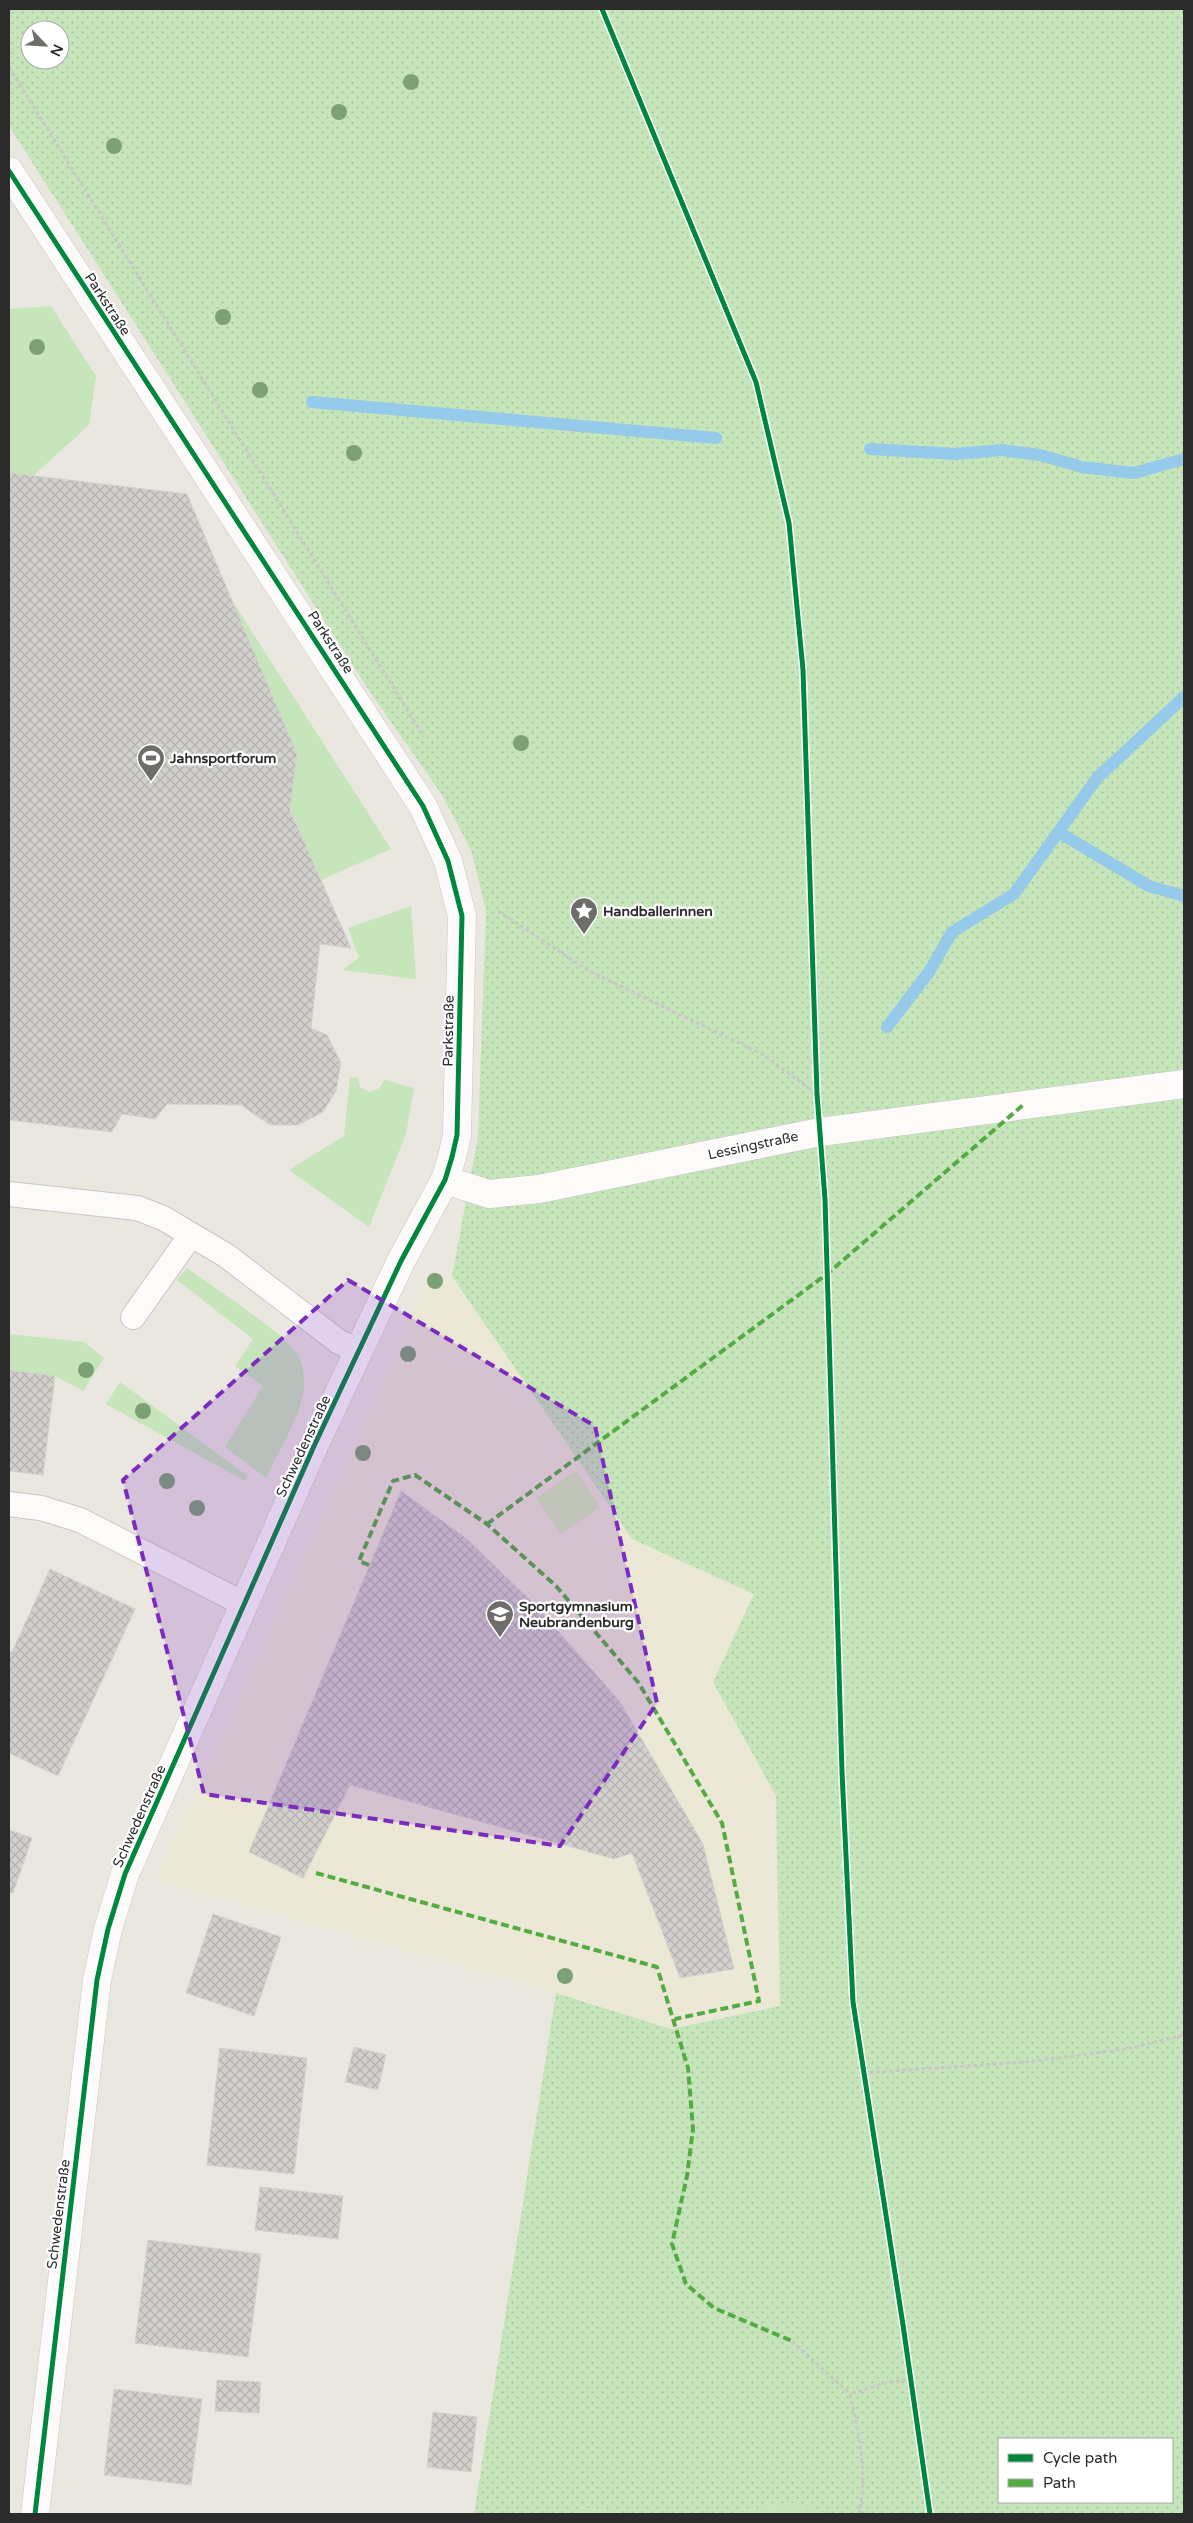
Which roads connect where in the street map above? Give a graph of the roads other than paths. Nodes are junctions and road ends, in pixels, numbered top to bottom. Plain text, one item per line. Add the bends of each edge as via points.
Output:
1 (9, 171) edge
2 (1184, 1084) edge
3 (445, 1180) junction
4 (9, 1194) edge
5 (191, 1235) junction
6 (133, 1317) dead end
7 (359, 1351) junction
8 (9, 1504) edge
9 (244, 1604) junction
10 (35, 2514) edge

1 - 3 street, Parkstraße via 423,806 448,861 462,916 457,1135
2 - 3 street, Lessingstraße via 820,1132 539,1189 489,1194
3 - 7 street, Schwedenstraße via 401,1261
4 - 5 lane via 137,1208 163,1218
5 - 6 lane
5 - 7 lane via 227,1256 339,1342
7 - 9 street, Schwedenstraße
8 - 9 lane via 41,1508 80,1520
9 - 10 street, Schwedenstraße via 125,1874 108,1929 97,1980

